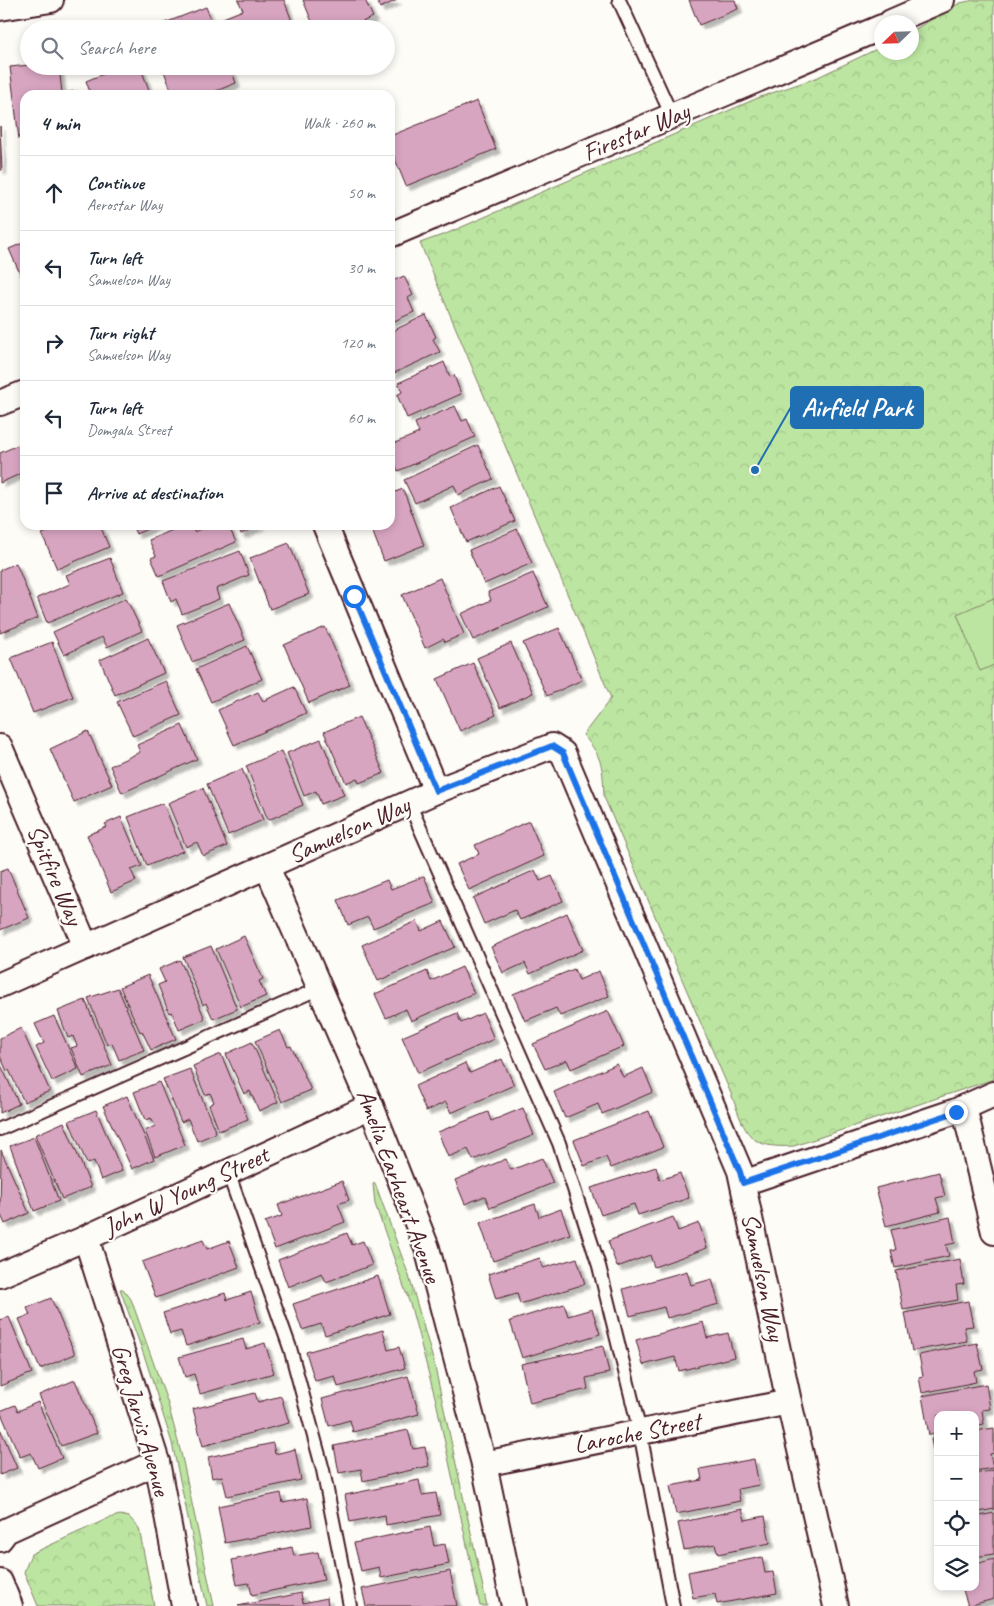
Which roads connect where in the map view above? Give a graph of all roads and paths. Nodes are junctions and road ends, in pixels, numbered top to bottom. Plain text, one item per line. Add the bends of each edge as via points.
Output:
1 (51, 0) edge
2 (618, 0) edge
3 (935, 1) edge
4 (0, 8) edge
5 (906, 15) edge
6 (874, 30) edge
7 (672, 116) junction
8 (395, 233) edge
9 (20, 394) edge
10 (0, 403) edge
11 (327, 530) edge
12 (0, 747) edge
13 (436, 791) junction
14 (409, 803) junction
15 (267, 867) junction
16 (86, 948) junction
17 (0, 985) edge
18 (320, 988) junction
19 (994, 1094) edge
20 (371, 1106) junction
21 (964, 1108) junction
22 (0, 1129) edge
23 (228, 1172) junction
24 (743, 1183) junction
25 (994, 1232) edge
26 (86, 1238) junction
27 (0, 1275) edge
28 (789, 1402) junction
29 (640, 1432) junction
30 (157, 1462) junction
31 (484, 1464) junction
32 (0, 1539) edge
33 (0, 1582) edge
34 (10, 1606) edge
35 (184, 1606) edge
36 (350, 1606) edge
37 (514, 1606) edge
38 (673, 1606) edge
39 (836, 1606) edge

1 - 4 street
2 - 7 lane
3 - 5 street
6 - 7 street, Firestar Way
7 - 8 street, Firestar Way
9 - 10 street
11 - 13 street
12 - 16 street, Spitfire Way
13 - 14 street, Samuelson Way
13 - 24 street, Samuelson Way via 552,746 563,753
14 - 15 street, Samuelson Way
14 - 29 lane via 559,1143 599,1266
15 - 16 street, Samuelson Way
15 - 18 street, Amelia Earheart Avenue
16 - 17 street, Samuelson Way
18 - 20 street, Amelia Earheart Avenue
18 - 22 lane
19 - 21 street
20 - 23 street, John W Young Street
20 - 31 street, Amelia Earheart Avenue via 427,1248
21 - 24 street
21 - 25 street
23 - 26 street, John W Young Street
23 - 36 lane via 290,1348 323,1470
24 - 28 street, Samuelson Way
26 - 27 street, John W Young Street
26 - 30 street, Greg Jarvis Avenue
28 - 29 street, Laroche Street
28 - 39 street, Samuelson Way
29 - 31 street, Laroche Street
29 - 38 lane
30 - 32 street via 6,1531
30 - 35 street, Greg Jarvis Avenue
31 - 37 street, Amelia Earheart Avenue
33 - 34 street

